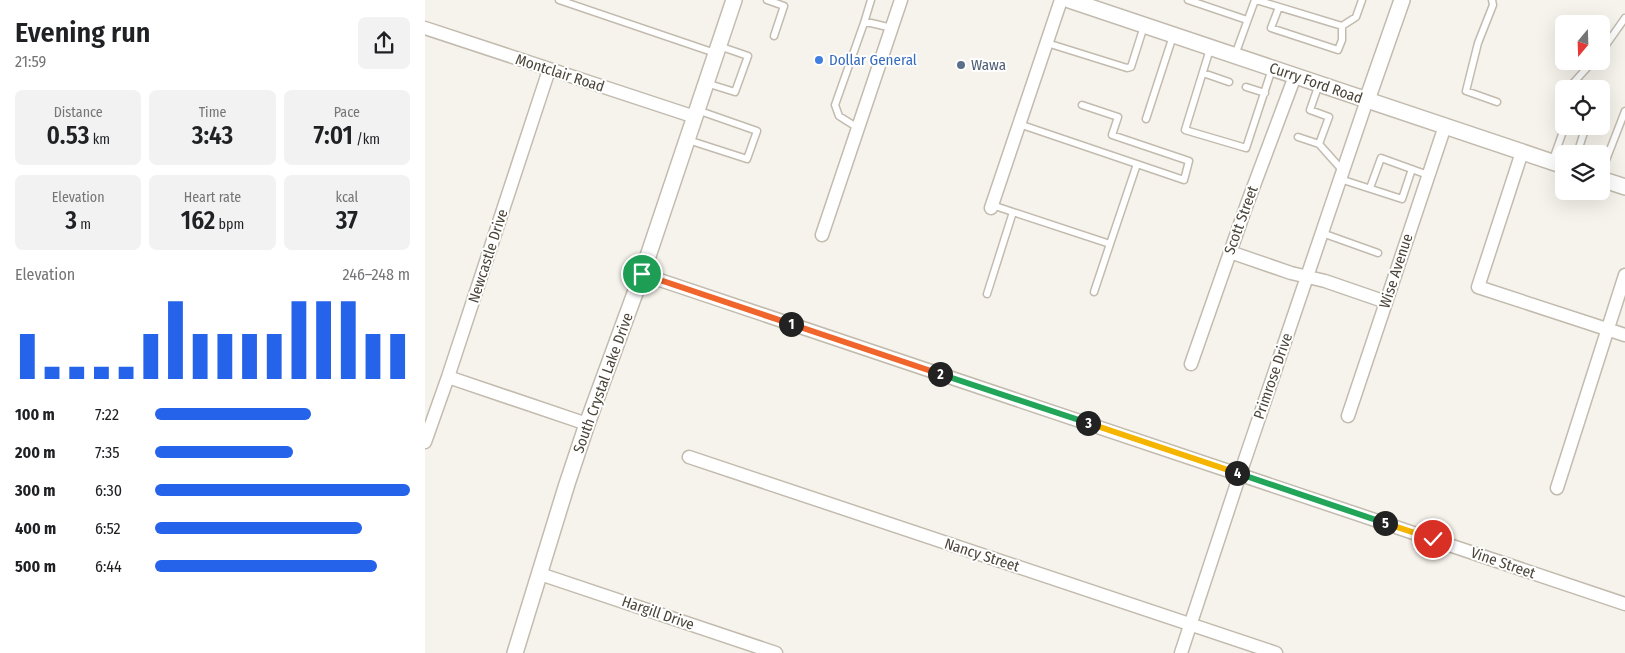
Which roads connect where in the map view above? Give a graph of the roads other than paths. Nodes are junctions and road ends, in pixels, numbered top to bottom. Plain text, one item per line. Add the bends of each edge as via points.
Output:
1 (559, 0) edge
2 (734, 0) edge
3 (767, 0) edge
4 (871, 0) edge
5 (901, 0) edge
6 (1188, 0) edge
7 (1255, 0) edge
8 (1362, 0) edge
9 (1402, 0) edge
10 (1492, 0) edge
11 (1071, 1) edge
12 (779, 2) edge
13 (1279, 7) junction
14 (1625, 18) edge
15 (1247, 20) junction
16 (864, 23) junction
17 (1145, 26) junction
18 (1342, 26) junction
19 (425, 28) edge
20 (892, 28) junction
21 (1174, 35) junction
22 (774, 36) dead end
23 (1610, 39) edge
24 (1047, 43) junction
25 (1211, 48) junction
26 (717, 50) junction
27 (1235, 56) junction
28 (1273, 68) junction
29 (549, 70) junction
30 (1585, 70) edge
31 (1203, 73) junction
32 (1295, 76) junction
33 (1576, 80) edge
34 (1229, 82) dead end
35 (706, 83) junction
36 (1319, 84) junction
37 (1246, 87) dead end
38 (1265, 93) junction
39 (1367, 100) junction
40 (1497, 102) dead end
41 (1082, 105) dead end
42 (1625, 111) edge
43 (696, 113) junction
44 (1146, 119) dead end
45 (1019, 124) junction
46 (1445, 126) junction
47 (858, 128) junction
48 (1298, 137) dead end
49 (687, 140) junction
50 (1319, 144) junction
51 (1610, 149) edge
52 (1522, 152) junction
53 (1555, 163) edge
54 (1137, 164) junction
55 (1412, 169) junction
56 (1342, 175) junction
57 (1428, 175) junction
58 (1610, 182) edge
59 (1625, 187) edge
60 (1370, 188) junction
61 (991, 206) joint
62 (1013, 212) junction
63 (1322, 234) junction
64 (822, 235) dead end
65 (1110, 244) junction
66 (1230, 252) junction
67 (1379, 253) dead end
68 (642, 274) junction
69 (1625, 275) edge
70 (1307, 277) junction
71 (1094, 292) dead end
72 (987, 294) dead end
73 (1386, 302) junction
74 (1608, 329) junction
75 (1625, 335) edge
76 (1191, 364) dead end
77 (448, 377) junction
78 (1348, 416) dead end
79 (587, 424) junction
80 (425, 442) edge
81 (689, 457) dead end
82 (1240, 474) junction
83 (1557, 488) dead end
84 (540, 574) junction
85 (1625, 604) edge
86 (1190, 624) junction
87 (515, 653) edge
88 (776, 653) edge
89 (1181, 653) edge
90 (1276, 653) edge

1 - 26 lane
2 - 26 street, South Crystal Lake Drive
3 - 12 lane
4 - 16 lane
5 - 20 street
6 - 15 lane
7 - 13 lane
7 - 15 lane
8 - 18 lane via 1356,17
9 - 39 street
10 - 40 lane via 1466,91
11 - 17 street, Curry Ford Road
11 - 24 street
12 - 22 lane via 784,6
13 - 18 lane
13 - 18 lane via 1271,28 1338,50
14 - 23 lane
15 - 27 lane
16 - 20 lane
16 - 47 lane via 835,105 839,116
17 - 21 street, Curry Ford Road
17 - 24 lane via 1131,67 1127,68
19 - 29 street, Montclair Road
20 - 47 street
21 - 25 street, Curry Ford Road
21 - 44 lane
24 - 45 street
25 - 27 street, Curry Ford Road
25 - 31 lane
26 - 35 street, South Crystal Lake Drive
26 - 35 lane via 748,56 735,92
27 - 28 street, Curry Ford Road
28 - 32 street, Curry Ford Road
28 - 38 lane
29 - 43 street, Montclair Road
29 - 77 street, Newcastle Drive
30 - 33 lane
31 - 34 lane
31 - 38 lane via 1185,130 1246,148
32 - 36 street, Curry Ford Road
32 - 66 street, Scott Street
35 - 43 street, South Crystal Lake Drive
36 - 39 street, Curry Ford Road
36 - 50 lane via 1310,110 1329,117
37 - 38 lane
39 - 46 street, Curry Ford Road
39 - 56 street, Primrose Drive
41 - 54 lane via 1118,117 1113,135 1189,161 1184,180
42 - 51 lane
43 - 49 street, South Crystal Lake Drive
43 - 49 lane via 757,131 747,159
45 - 54 lane
45 - 61 street
46 - 52 street, Curry Ford Road
46 - 57 street, Wise Avenue
47 - 64 street
48 - 50 lane
49 - 68 street, South Crystal Lake Drive
50 - 56 lane
52 - 53 street, Curry Ford Road
52 - 74 street via 1478,287
54 - 65 lane
55 - 57 lane
55 - 60 lane via 1381,158
55 - 60 lane via 1402,199
56 - 60 lane
56 - 63 street, Primrose Drive
57 - 73 street, Wise Avenue
58 - 59 street
61 - 62 lane
62 - 65 lane
62 - 72 lane
63 - 67 lane
63 - 70 street, Primrose Drive
65 - 71 lane
66 - 70 street
66 - 76 street, Scott Street
68 - 79 street, South Crystal Lake Drive
68 - 82 street, Vine Street
69 - 74 street
70 - 73 street
70 - 82 street, Primrose Drive
73 - 78 street, Wise Avenue
74 - 75 street
74 - 83 street
77 - 79 street
77 - 80 street, Newcastle Drive
79 - 84 street, South Crystal Lake Drive
81 - 86 street, Nancy Street
82 - 85 street, Vine Street
82 - 86 street, Primrose Drive
84 - 87 street, South Crystal Lake Drive
84 - 88 street, Hargill Drive
86 - 89 street, Primrose Drive
86 - 90 street, Nancy Street

